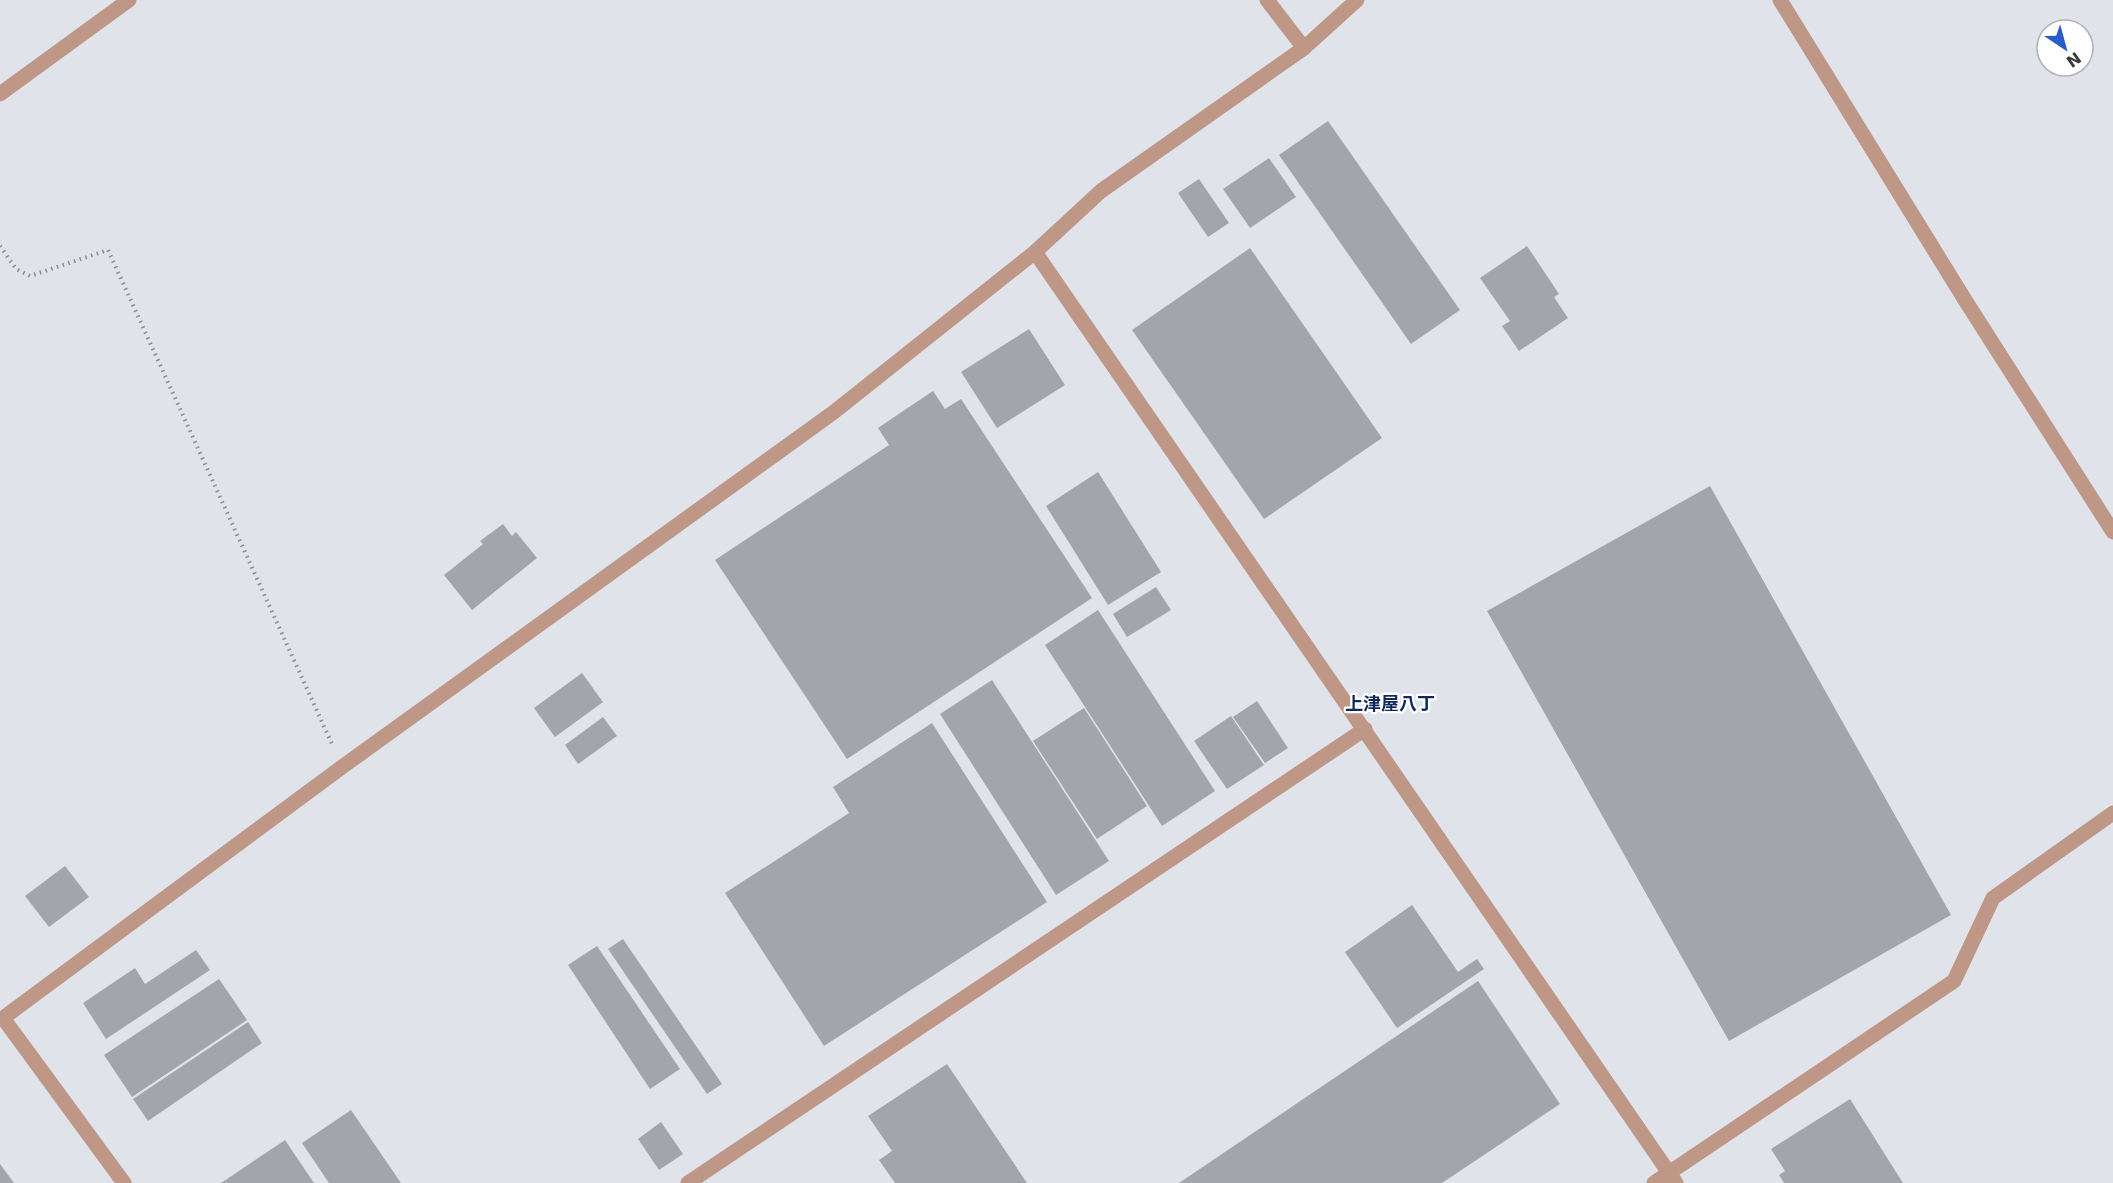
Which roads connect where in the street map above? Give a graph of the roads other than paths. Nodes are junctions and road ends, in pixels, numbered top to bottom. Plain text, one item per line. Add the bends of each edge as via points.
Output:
1 (129, 0) edge
2 (1268, 0) edge
3 (1357, 0) edge
4 (1780, 0) edge
5 (1304, 48) junction
6 (0, 94) edge
7 (1035, 252) junction
8 (2113, 532) edge
9 (1365, 729) junction
10 (2113, 813) edge
11 (1, 1018) edge
12 (1672, 1178) edge
13 (124, 1183) edge
14 (688, 1183) edge
15 (1654, 1183) edge

1 - 6 street
2 - 5 street
3 - 5 street
4 - 8 street
5 - 7 street via 1101,190
7 - 9 street
7 - 11 street via 834,412
9 - 12 street
9 - 14 street
10 - 12 street via 1993,898 1954,981
11 - 13 street
12 - 15 street

